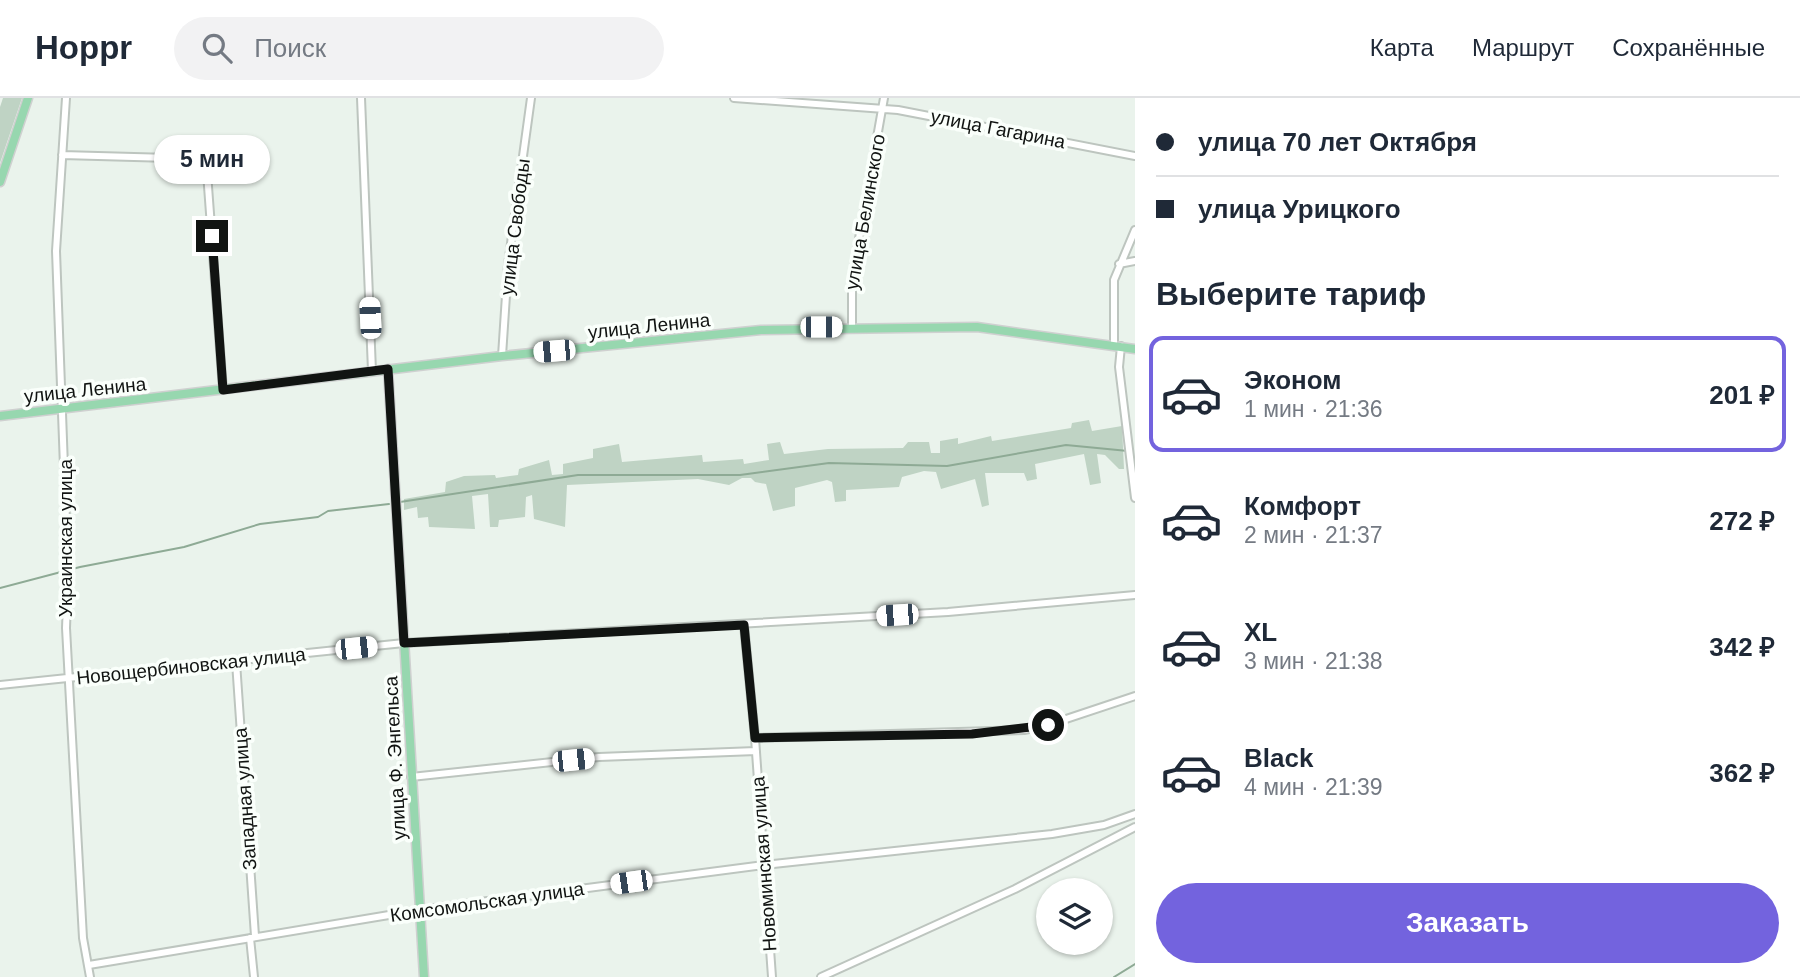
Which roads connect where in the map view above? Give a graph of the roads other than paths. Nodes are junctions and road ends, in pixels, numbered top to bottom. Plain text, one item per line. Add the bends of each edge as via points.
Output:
1 (28, 98) edge
2 (66, 98) edge
3 (361, 98) edge
4 (531, 98) edge
5 (734, 98) edge
6 (884, 98) edge
7 (882, 108) junction
8 (62, 155) junction
9 (1135, 156) edge
10 (0, 182) edge
11 (1135, 230) edge
12 (1135, 261) edge
13 (1119, 264) junction
14 (852, 327) junction
15 (1117, 345) junction
16 (1135, 349) edge
17 (502, 356) junction
18 (388, 369) junction
19 (372, 371) junction
20 (223, 390) junction
21 (63, 408) junction
22 (0, 415) edge
23 (1135, 498) edge
24 (1135, 595) edge
25 (744, 625) junction
26 (404, 643) junction
27 (236, 662) junction
28 (69, 679) junction
29 (0, 685) edge
30 (1135, 696) edge
31 (755, 738) junction
32 (756, 751) junction
33 (411, 777) junction
34 (1135, 814) edge
35 (1135, 827) edge
36 (764, 864) junction
37 (419, 910) junction
38 (252, 937) junction
39 (89, 965) junction
40 (90, 977) edge
41 (254, 977) edge
42 (424, 977) edge
43 (772, 977) edge
44 (821, 977) edge

1 - 10 main road
2 - 8 street, Украинская улица
3 - 19 street
4 - 17 street, улица Свободы via 508,265
5 - 7 street, улица Гагарина
6 - 7 street, улица Белинского
7 - 9 street, улица Гагарина
7 - 14 street, улица Белинского via 852,278
8 - 20 street via 206,159
8 - 21 street, Украинская улица via 56,251
11 - 13 street
12 - 13 street
13 - 15 street via 1114,280
14 - 15 main road, улица Ленина via 978,327
14 - 17 main road, улица Ленина via 761,330
15 - 16 main road, улица Ленина
15 - 23 street
17 - 18 main road, улица Ленина
18 - 19 main road, улица Ленина
18 - 26 main road, улица Ф. Энгельса
19 - 20 main road, улица Ленина
20 - 21 main road, улица Ленина
21 - 22 main road, улица Ленина
21 - 28 street, Украинская улица
24 - 25 street, Новощербиновская улица
25 - 26 street, Новощербиновская улица
25 - 31 street, Новоминская улица
26 - 27 street, Новощербиновская улица
26 - 33 main road, улица Ф. Энгельса
27 - 28 street, Новощербиновская улица
27 - 38 street, Западная улица
28 - 29 street, Новощербиновская улица
28 - 39 street, Украинская улица via 83,938
30 - 31 street via 1024,730
31 - 32 street, Новоминская улица
32 - 33 street via 600,757
32 - 36 street, Новоминская улица
33 - 37 main road, улица Ф. Энгельса
34 - 36 street, Комсомольская улица via 1052,834
35 - 44 street via 1015,889
36 - 37 street, Комсомольская улица
36 - 43 street, Новоминская улица
37 - 38 street, Комсомольская улица
37 - 42 main road, улица Ф. Энгельса
38 - 39 street, Комсомольская улица
38 - 41 street, Западная улица
39 - 40 street, Украинская улица

